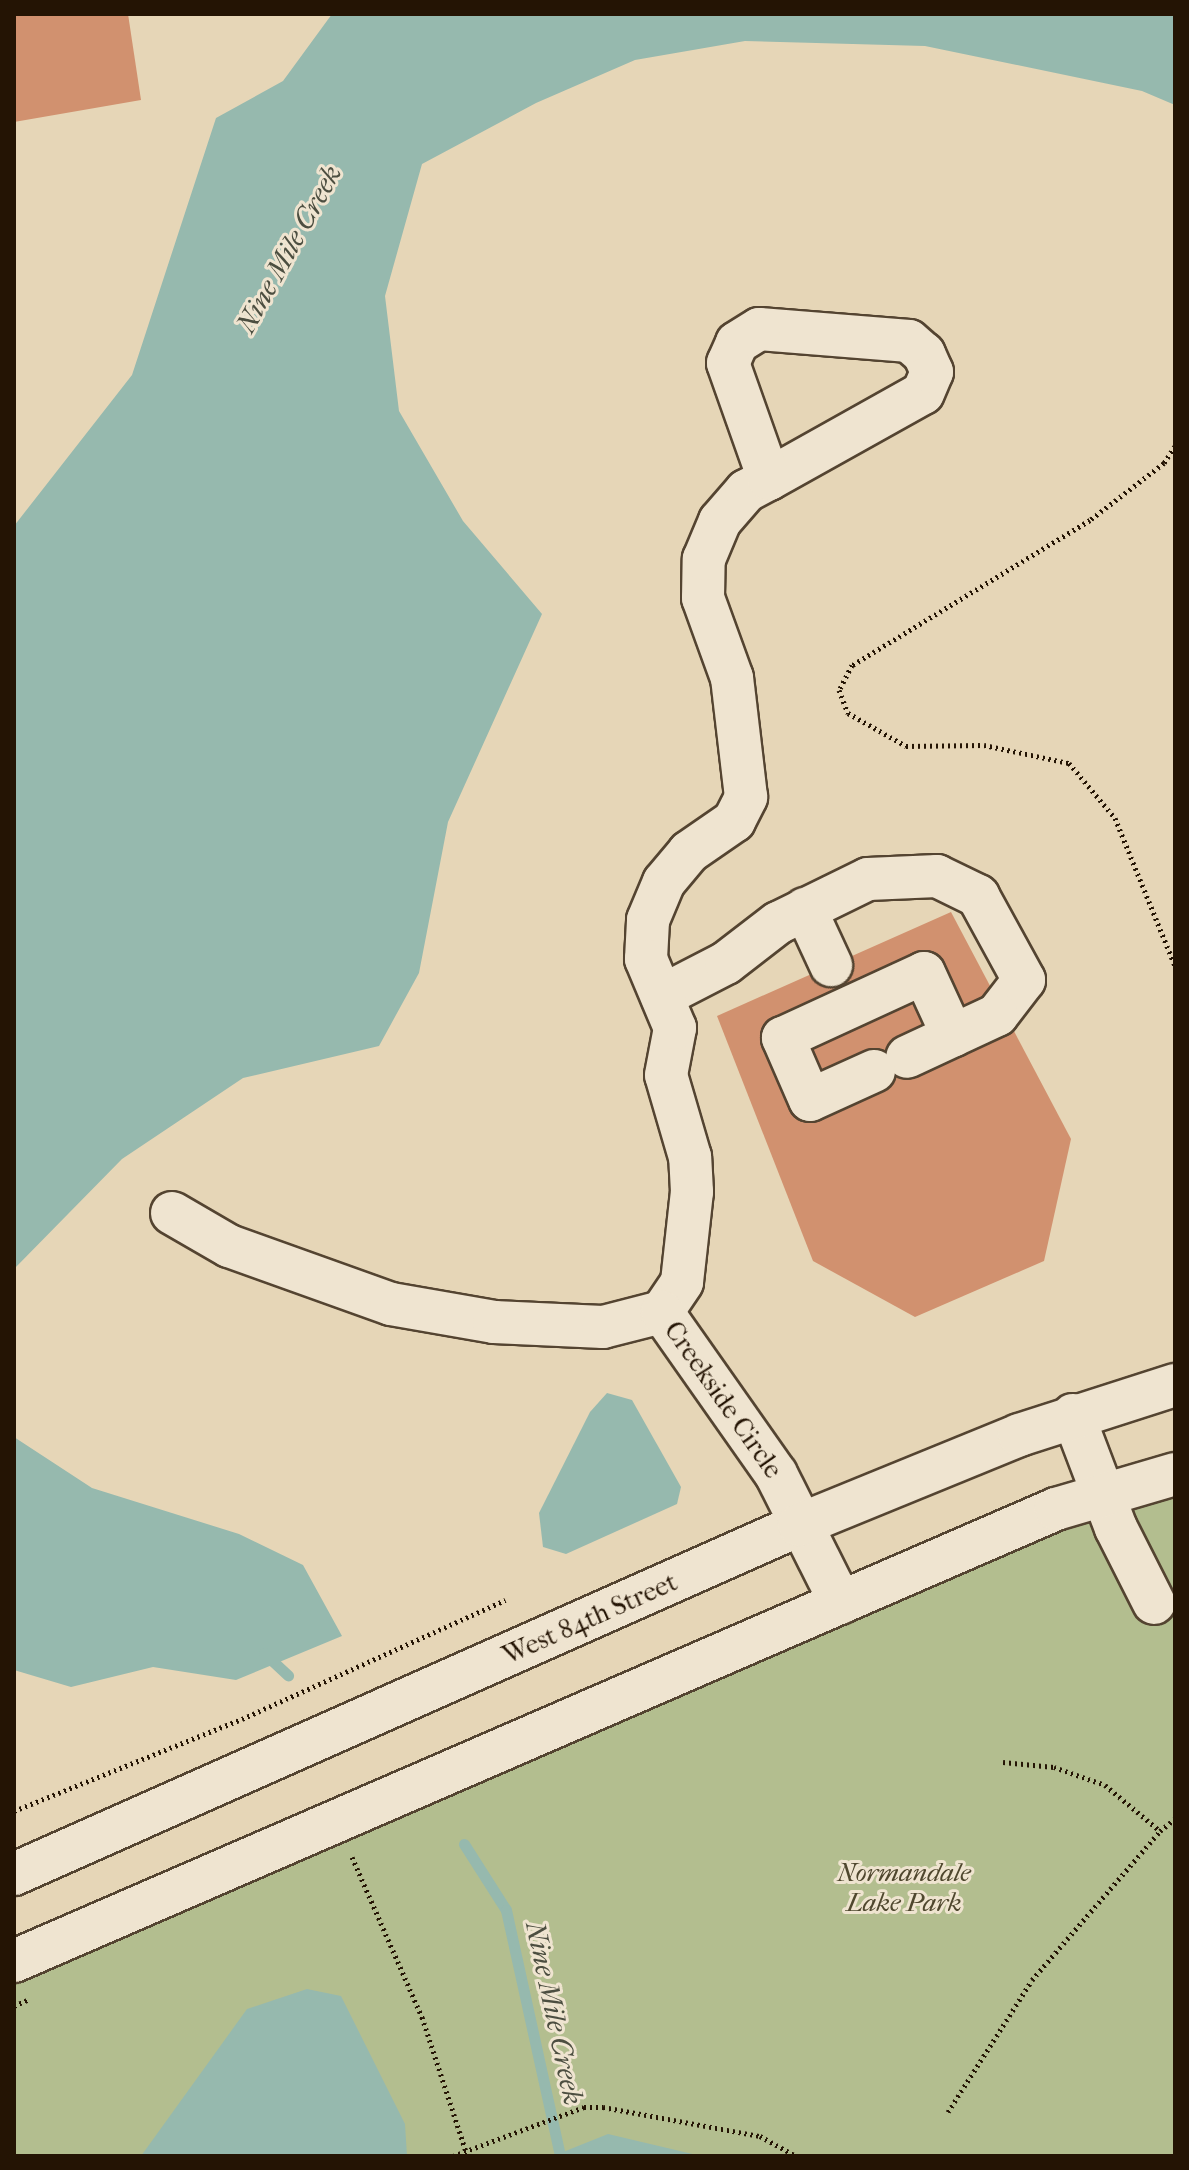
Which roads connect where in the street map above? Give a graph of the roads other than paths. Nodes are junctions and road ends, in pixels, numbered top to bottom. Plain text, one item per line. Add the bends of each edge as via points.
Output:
1 (769, 479) junction
2 (805, 909) junction
3 (831, 965) dead end
4 (662, 996) junction
5 (953, 1036) junction
6 (172, 1213) dead end
7 (662, 1312) junction
8 (1175, 1385) edge
9 (1073, 1415) junction
10 (1175, 1474) edge
11 (1102, 1493) junction
12 (799, 1525) junction
13 (841, 1603) junction
14 (1154, 1603) dead end
15 (128, 1827) junction
16 (14, 1855) edge
17 (14, 1874) edge
18 (14, 1961) edge

1 - 1 street via 923,393 932,372 924,354 909,341 759,329 737,343 728,363
1 - 4 street via 746,491 720,521 704,559 703,598 732,678 746,797 734,821 689,852 664,882 648,920 646,959
2 - 3 street
2 - 4 street via 726,963
2 - 5 street via 868,879 937,876 978,896 1024,980 997,1015
4 - 7 street via 675,1028 666,1075 690,1157 692,1192 682,1282
5 - 5 street via 924,973 783,1038 810,1100
6 - 7 street, Creekside Circle via 229,1246 391,1304 494,1322 603,1327
7 - 12 street, Creekside Circle via 776,1474
8 - 9 street, West 84th Street
9 - 11 street
9 - 12 street, West 84th Street
10 - 11 street
11 - 13 street
11 - 14 street
12 - 13 street, Creekside Circle
12 - 15 street, West 84th Street
13 - 18 street
15 - 16 street
15 - 17 street, West 84th Street

